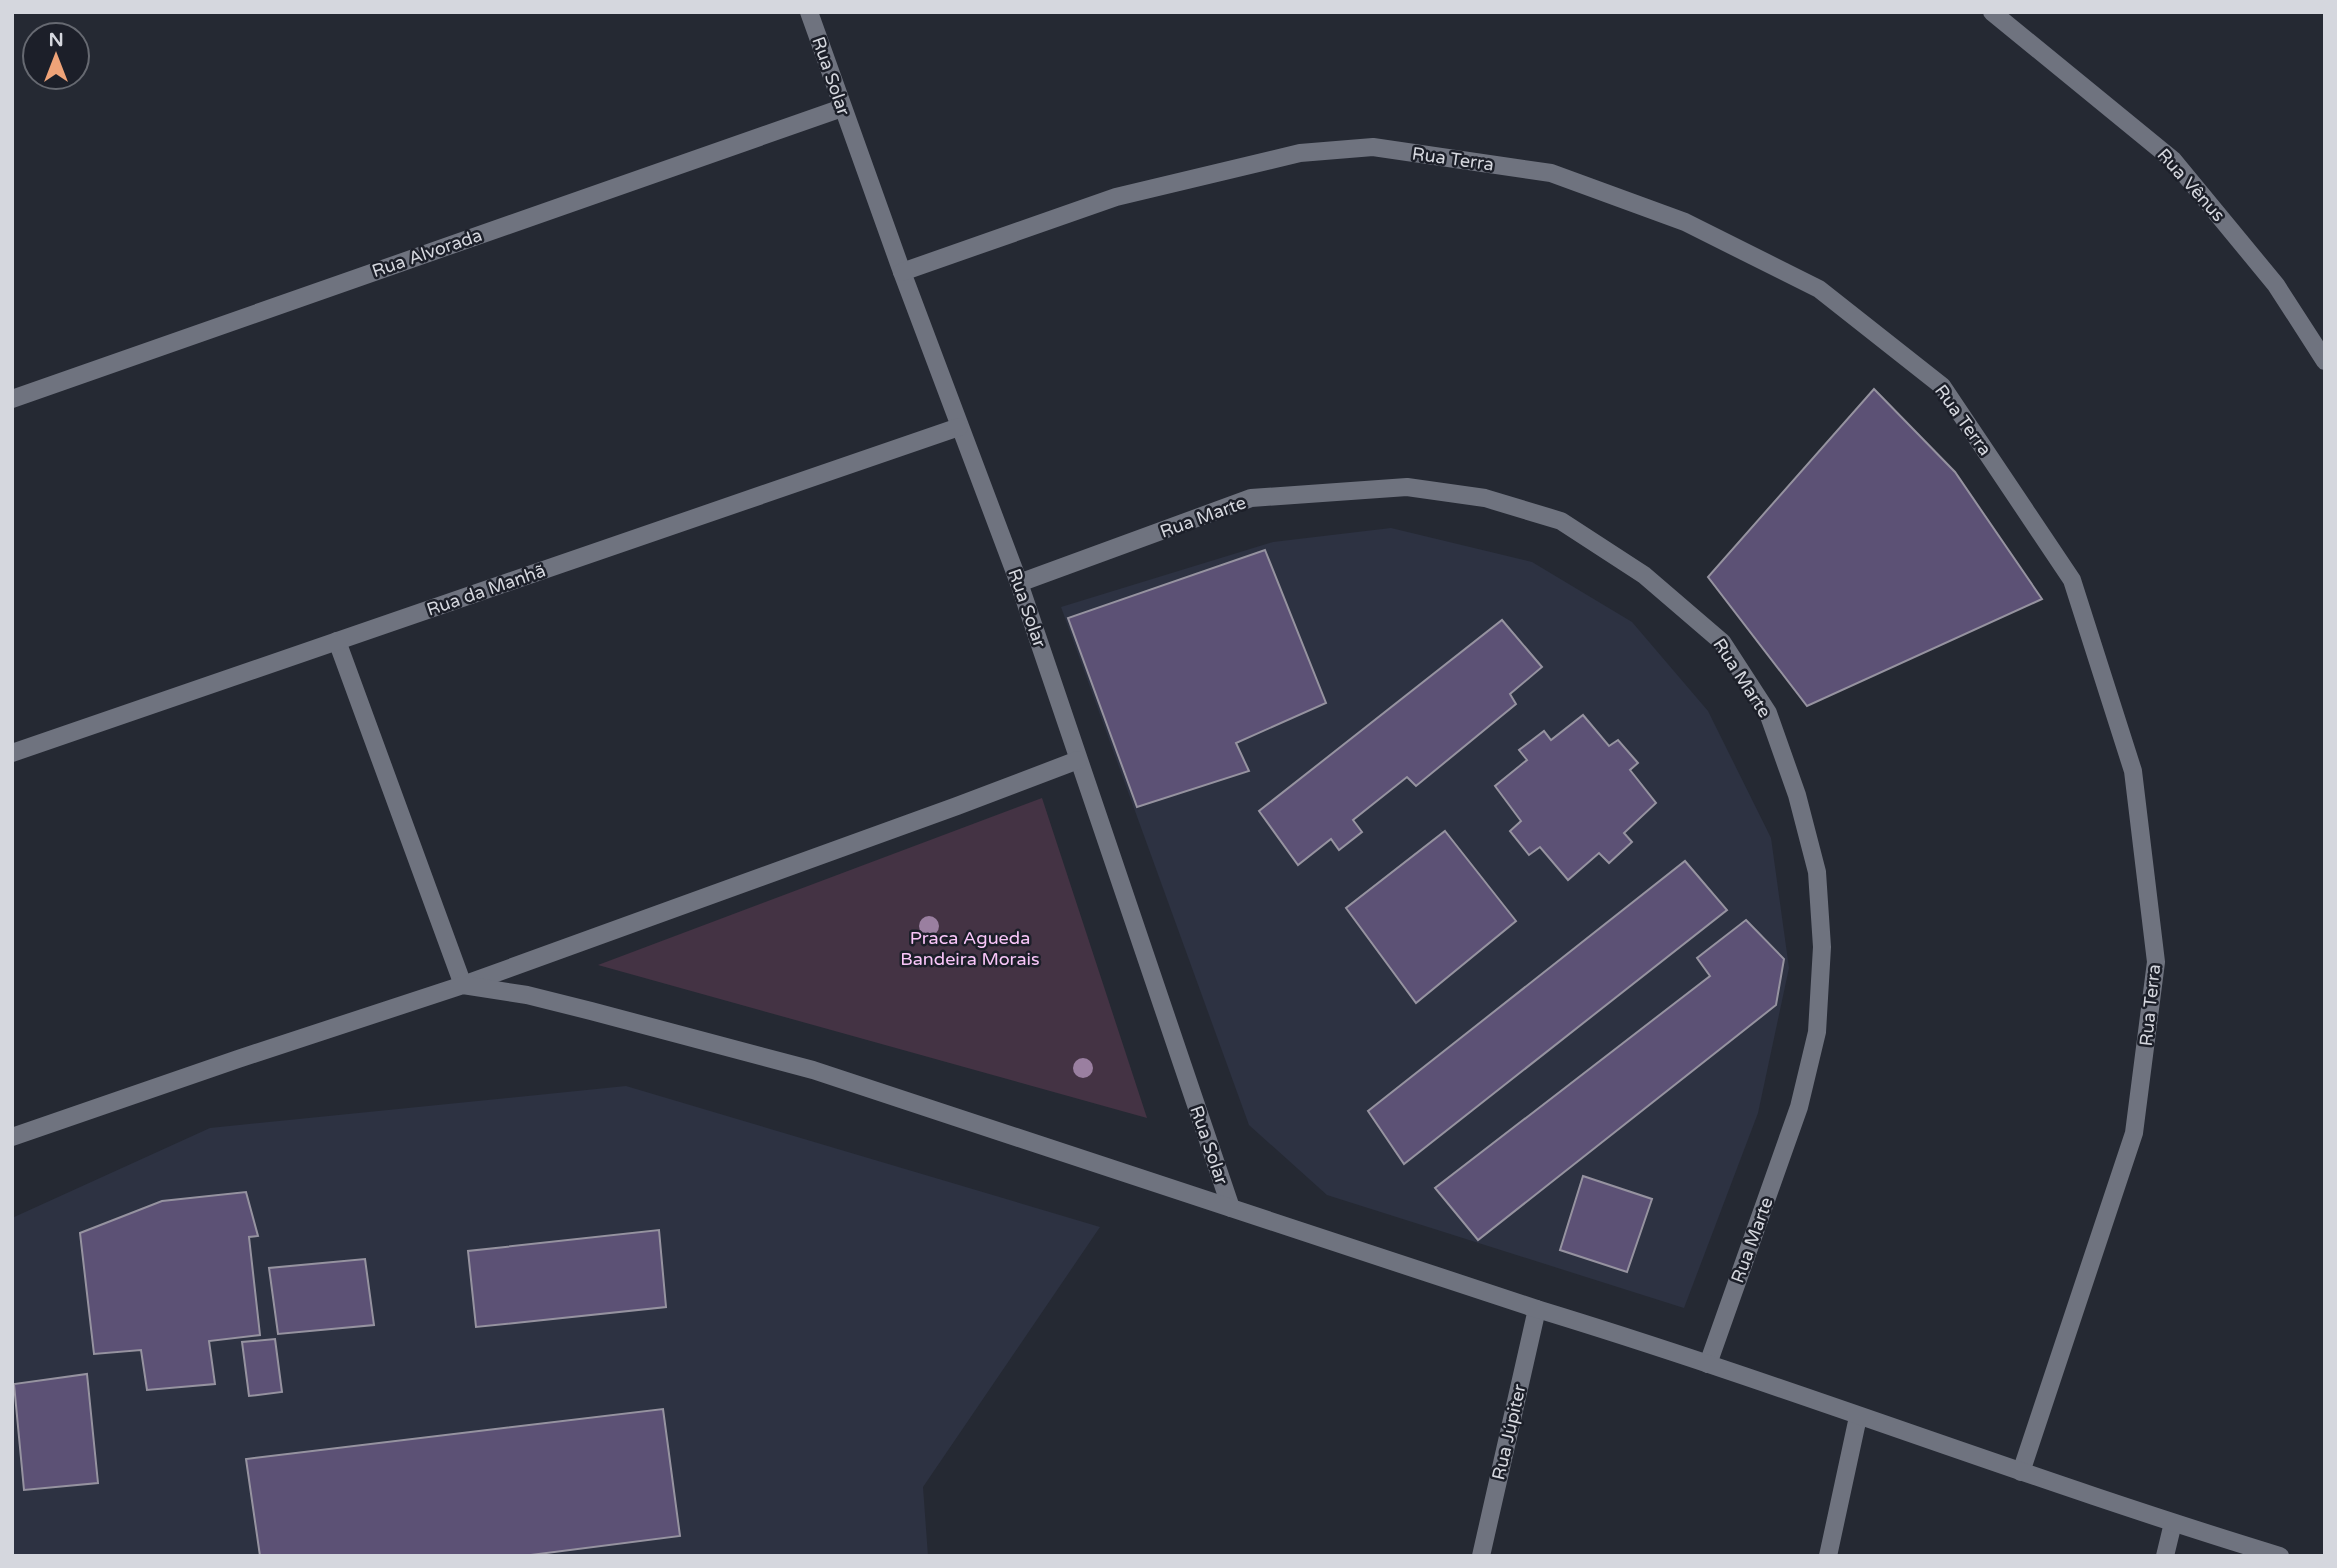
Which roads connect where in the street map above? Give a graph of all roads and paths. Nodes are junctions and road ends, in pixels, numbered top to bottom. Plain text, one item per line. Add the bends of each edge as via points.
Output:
1 (809, 12) edge
2 (1992, 12) edge
3 (842, 108) junction
4 (902, 272) junction
5 (2325, 361) edge
6 (12, 399) edge
7 (959, 427) junction
8 (1019, 583) junction
9 (337, 641) junction
10 (12, 753) edge
11 (1077, 760) junction
12 (463, 985) junction
13 (12, 1137) edge
14 (1231, 1208) junction
15 (1537, 1309) junction
16 (1707, 1364) junction
17 (1858, 1417) junction
18 (2021, 1472) junction
19 (2173, 1523) junction
20 (1481, 1556) edge
21 (1828, 1556) edge
22 (2165, 1556) edge
23 (2280, 1556) edge

1 - 3 street, Rua Solar
2 - 5 street, Rua Vênus via 2173,160 2276,285
3 - 4 street, Rua Solar
3 - 6 street, Rua Alvorada
4 - 7 street, Rua Solar
4 - 18 street, Rua Terra via 1116,197 1300,153 1374,147 1551,173 1685,222 1819,289 1942,386 2073,580 2133,771 2156,961 2134,1133
7 - 8 street, Rua Solar
7 - 9 street, Rua da Manhã
8 - 11 street, Rua Solar
8 - 16 street, Rua Marte via 1251,498 1406,487 1485,498 1561,521 1644,575 1722,642 1768,713 1797,795 1817,872 1822,947 1817,1032 1800,1107
9 - 10 street, Rua da Manhã
9 - 12 street
11 - 12 street
11 - 14 street, Rua Solar
12 - 13 street
12 - 14 street via 591,1010 813,1070
14 - 15 street
15 - 16 street
15 - 20 street, Rua Júpiter
16 - 17 street
17 - 18 street
17 - 21 street
18 - 19 street
19 - 22 street
19 - 23 street

